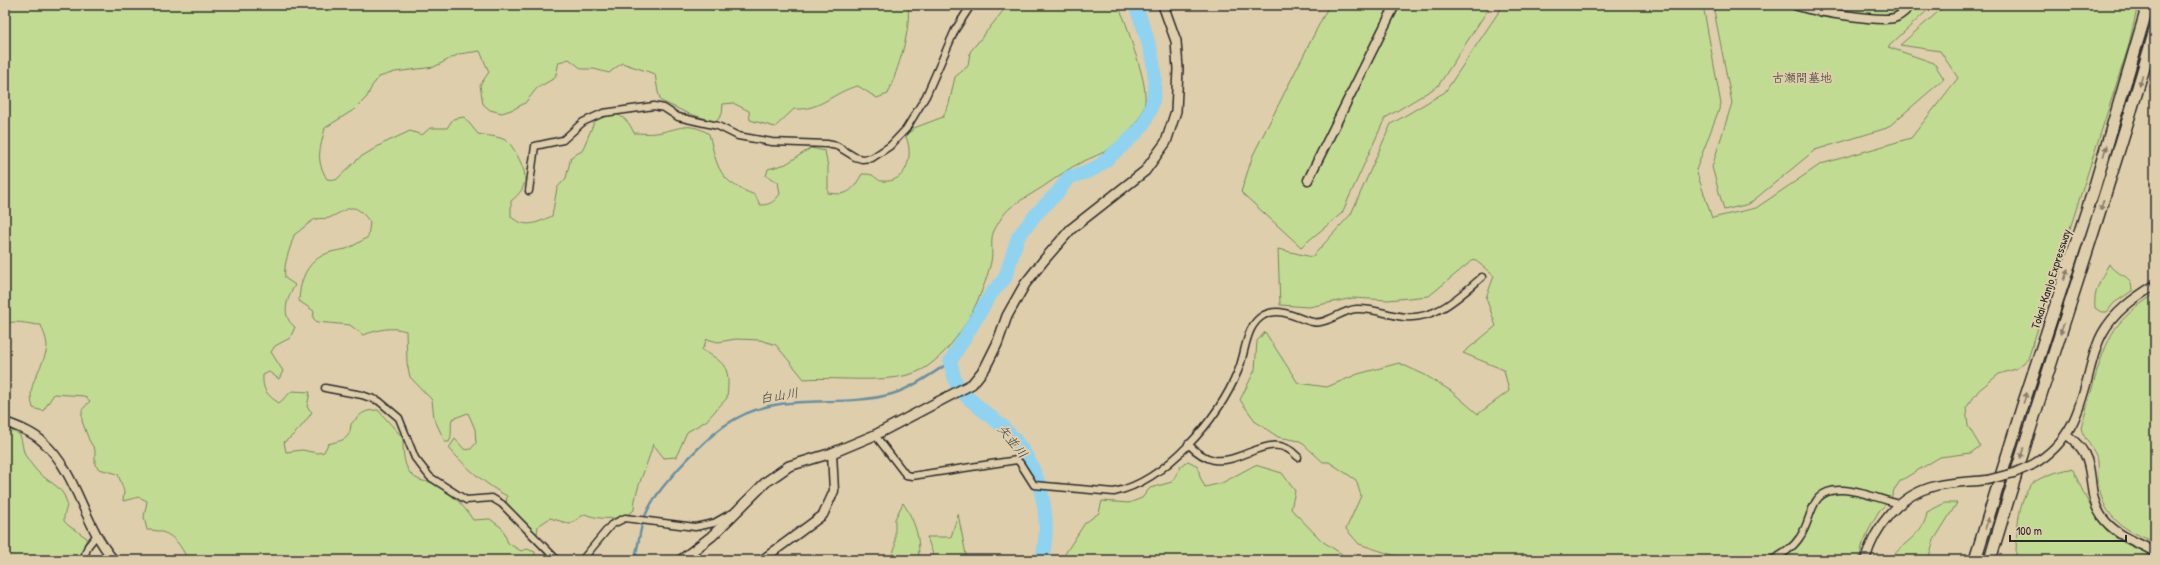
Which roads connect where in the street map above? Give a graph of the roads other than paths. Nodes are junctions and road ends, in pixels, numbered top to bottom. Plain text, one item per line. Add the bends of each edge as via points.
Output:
1 (971, 5) edge
2 (1163, 5) edge
3 (1395, 5) edge
4 (1795, 5) edge
5 (1911, 5) edge
6 (2148, 5) edge
7 (1806, 7) edge
8 (2155, 30) edge
9 (1308, 180) dead end
10 (529, 191) dead end
11 (1482, 277) dead end
12 (2155, 285) edge
13 (325, 388) dead end
14 (5, 422) edge
15 (875, 435) junction
16 (2067, 435) junction
17 (1188, 444) junction
18 (832, 453) junction
19 (1298, 457) dead end
20 (1900, 504) junction
21 (738, 508) junction
22 (96, 536) junction
23 (2155, 552) edge
24 (83, 560) edge
25 (114, 560) edge
26 (556, 560) edge
27 (582, 560) edge
28 (682, 560) edge
29 (762, 560) edge
30 (1772, 560) edge
31 (1865, 560) edge
32 (1976, 560) edge
33 (1990, 560) edge

1 - 10 street via 955,30 931,86 906,129 890,146 872,158 855,157 837,146 827,144 772,142 738,136 708,123 678,117 659,106 644,106 590,118 563,140 535,146
2 - 15 main road via 1173,30 1178,63 1176,111 1166,142 1153,162 1071,229 1044,260 1011,309 985,368 972,384
3 - 9 street
4 - 7 street
5 - 7 street via 1901,14 1888,19
32 -> 6 highway, Tokai-Kanjo Expressway via 2022,408 2094,189
8 -> 33 highway via 2132,111 2034,412
11 - 17 street via 1454,301 1436,312 1411,318 1356,309 1314,323 1278,311 1256,319 1228,392 1211,419
12 - 16 street via 2123,307 2101,335 2082,402
13 - 26 street via 379,401 398,418 415,458 430,477 466,500 492,498 502,504
14 - 22 street via 34,435 55,454 67,472
15 - 17 street via 906,475 1017,460 1034,485 1114,492 1148,479 1168,465
15 - 18 main road
16 - 20 street, bridge via 2044,459 2014,473 1987,480 1935,486 1915,493
16 - 23 street via 2084,452 2094,501 2103,518 2125,539
17 - 19 street via 1195,451 1214,460 1282,446 1290,449
18 - 21 main road via 789,466 766,482
18 - 29 street via 834,491 823,515
20 - 30 street via 1843,490 1824,494 1812,505 1804,531 1797,542
20 - 31 street via 1879,527 1869,544
21 - 27 street via 714,523 695,527 624,518 611,525
21 - 28 main road via 712,536
22 - 24 street via 88,546
22 - 25 street

